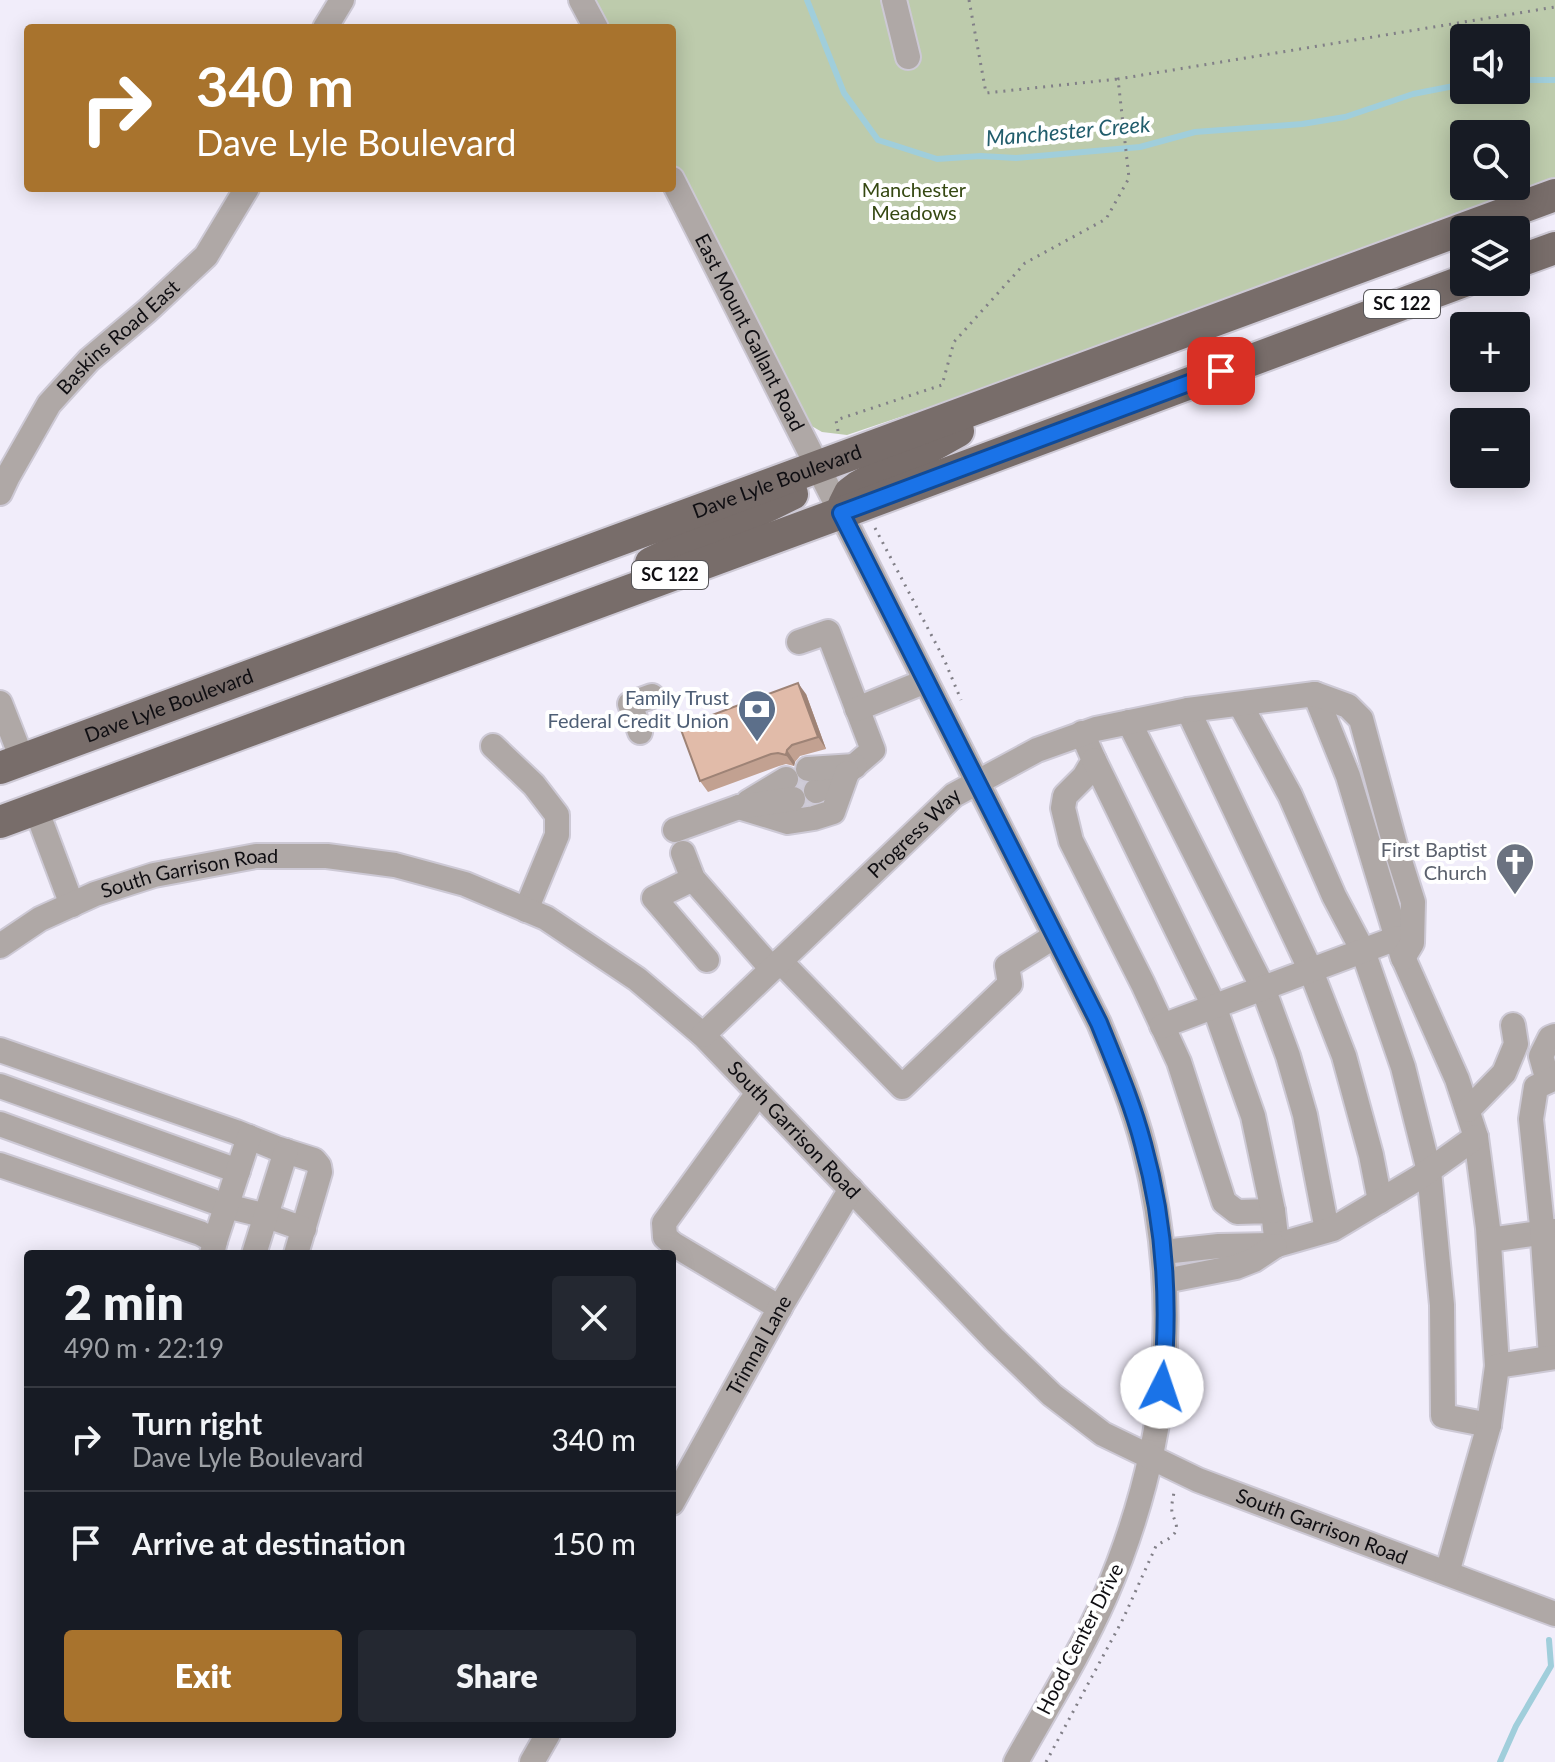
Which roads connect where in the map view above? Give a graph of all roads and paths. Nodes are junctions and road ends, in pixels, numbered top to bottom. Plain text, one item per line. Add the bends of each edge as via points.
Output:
1 (342, 0) edge
2 (581, 0) edge
3 (894, 0) edge
4 (969, 0) edge
5 (1555, 7) edge
6 (327, 24) edge
7 (594, 24) edge
8 (908, 57) dead end
9 (1118, 79) junction
10 (676, 187) edge
11 (245, 192) edge
12 (1555, 195) edge
13 (1555, 248) edge
14 (1530, 257) edge
15 (1450, 285) edge
16 (1048, 382) junction
17 (833, 481) junction
18 (0, 493) edge
19 (489, 642) junction
20 (799, 642) dead end
21 (926, 681) junction
22 (1315, 694) junction
23 (652, 696) dead end
24 (0, 703) edge
25 (1240, 704) junction
26 (857, 709) junction
27 (1188, 710) junction
28 (1129, 722) junction
29 (640, 732) dead end
30 (1082, 733) junction
31 (493, 746) dead end
32 (1094, 760) junction
33 (11, 764) edge
34 (851, 770) junction
35 (977, 782) junction
36 (739, 807) junction
37 (36, 809) junction
38 (0, 822) edge
39 (693, 879) junction
40 (72, 905) junction
41 (526, 910) junction
42 (1055, 936) junction
43 (0, 946) edge
44 (1400, 948) junction
45 (1363, 951) junction
46 (707, 960) dead end
47 (776, 965) junction
48 (1311, 971) junction
49 (1263, 988) junction
50 (1214, 1006) junction
51 (1513, 1025) dead end
52 (1162, 1026) junction
53 (703, 1035) junction
54 (1555, 1036) edge
55 (0, 1050) edge
56 (1551, 1080) edge
57 (0, 1086) edge
58 (758, 1093) junction
59 (1468, 1110) junction
60 (0, 1124) edge
61 (249, 1137) junction
62 (1476, 1137) junction
63 (286, 1151) junction
64 (0, 1165) edge
65 (238, 1171) junction
66 (1429, 1171) junction
67 (851, 1189) junction
68 (1380, 1201) junction
69 (226, 1206) junction
70 (1273, 1211) junction
71 (267, 1216) junction
72 (304, 1229) junction
73 (1327, 1230) junction
74 (1549, 1232) edge
75 (1489, 1240) junction
76 (657, 1245) edge
77 (1277, 1245) junction
78 (214, 1248) edge
79 (255, 1250) edge
80 (297, 1250) edge
81 (1163, 1252) junction
82 (1165, 1281) junction
83 (780, 1308) junction
84 (1553, 1357) edge
85 (1497, 1366) junction
86 (1489, 1425) junction
87 (1151, 1458) junction
88 (1174, 1488) dead end
89 (676, 1496) edge
90 (1447, 1573) junction
91 (1555, 1614) edge
92 (546, 1738) edge
93 (532, 1762) edge
94 (1016, 1762) edge
95 (1046, 1762) edge

1 - 6 street
2 - 7 street
3 - 8 street
4 - 9 path via 986,93
5 - 9 path
9 - 17 path via 1129,178 1106,219 1025,263 954,342 942,385 836,420 841,447
10 - 17 street, East Mount Gallant Road
11 - 18 street, Baskins Road East via 206,256 89,360 49,404
12 - 16 main road, Dave Lyle Boulevard / SC 122
13 - 14 main road
15 - 17 main road, Dave Lyle Boulevard / SC 122
16 - 17 main road, Dave Lyle Boulevard / SC 122
16 - 17 main road via 850,493
17 - 19 main road, Dave Lyle Boulevard / SC 122
17 - 19 main road via 816,475 802,489
17 - 21 street, Hood Center Drive
17 - 33 main road, Dave Lyle Boulevard / SC 122
19 - 37 main road, Dave Lyle Boulevard / SC 122
20 - 26 street via 828,632
21 - 26 street
21 - 35 street, Hood Center Drive
22 - 25 street, Progress Way
22 - 44 street via 1348,776
22 - 44 street via 1348,706 1361,719 1413,902 1412,943
23 - 29 street via 630,704
24 - 33 street
25 - 27 street, Progress Way
25 - 45 street via 1290,795
26 - 34 street via 873,750
27 - 28 street, Progress Way
27 - 48 street
28 - 30 street, Progress Way
28 - 49 street
30 - 32 street
30 - 35 street, Progress Way
31 - 41 street via 557,815 557,835
32 - 50 street
32 - 52 street via 1065,796 1065,819
34 - 36 street via 838,780
34 - 36 street via 833,812 788,822
35 - 42 street, Hood Center Drive
35 - 47 street, Progress Way via 954,795
36 - 39 street via 679,842
37 - 38 main road, Dave Lyle Boulevard / SC 122
37 - 40 street
39 - 46 street via 654,898
39 - 47 street
40 - 41 street, South Garrison Road via 186,867 256,856 327,856 395,865 465,884
40 - 43 street, South Garrison Road
41 - 53 street, South Garrison Road via 637,979
42 - 47 street via 1007,966 1010,984 902,1087
42 - 81 street, Hood Center Drive via 1124,1083 1158,1209
44 - 45 street
44 - 59 street
45 - 48 street
45 - 66 street via 1403,1067
47 - 53 street, Progress Way
48 - 49 street
48 - 68 street via 1344,1056
49 - 50 street
49 - 73 street via 1305,1115
50 - 52 street
50 - 70 street via 1253,1116
51 - 59 street via 1516,1044 1504,1073
52 - 70 street via 1179,1062 1224,1202 1237,1212
53 - 58 street, South Garrison Road
54 - 56 street via 1541,1056
55 - 61 street
56 - 74 street via 1536,1087 1531,1119
57 - 65 street
58 - 67 street, South Garrison Road
58 - 76 street via 664,1223
59 - 62 street
60 - 69 street
61 - 63 street
61 - 65 street
62 - 66 street
62 - 75 street
63 - 71 street
63 - 72 street via 319,1166
64 - 78 street via 200,1233
65 - 69 street
66 - 68 street
66 - 86 street via 1442,1305 1443,1416
67 - 83 street, Trimnal Lane
67 - 87 street, South Garrison Road via 1052,1395 1103,1434
68 - 73 street
69 - 71 street
69 - 78 street
70 - 77 street
71 - 72 street
71 - 79 street
72 - 80 street
73 - 77 street
74 - 75 street
74 - 84 street
75 - 85 street
76 - 83 street via 673,1244
77 - 81 street
77 - 82 street via 1236,1267
81 - 82 street, Hood Center Drive
82 - 87 street, Hood Center Drive via 1165,1362
83 - 89 street, Trimnal Lane
84 - 85 street
85 - 86 street
86 - 90 street
87 - 90 street, South Garrison Road
87 - 94 street, Hood Center Drive via 1123,1554 1103,1600
88 - 95 path via 1176,1533 1151,1554 1123,1619
90 - 91 street, South Garrison Road
92 - 93 street

